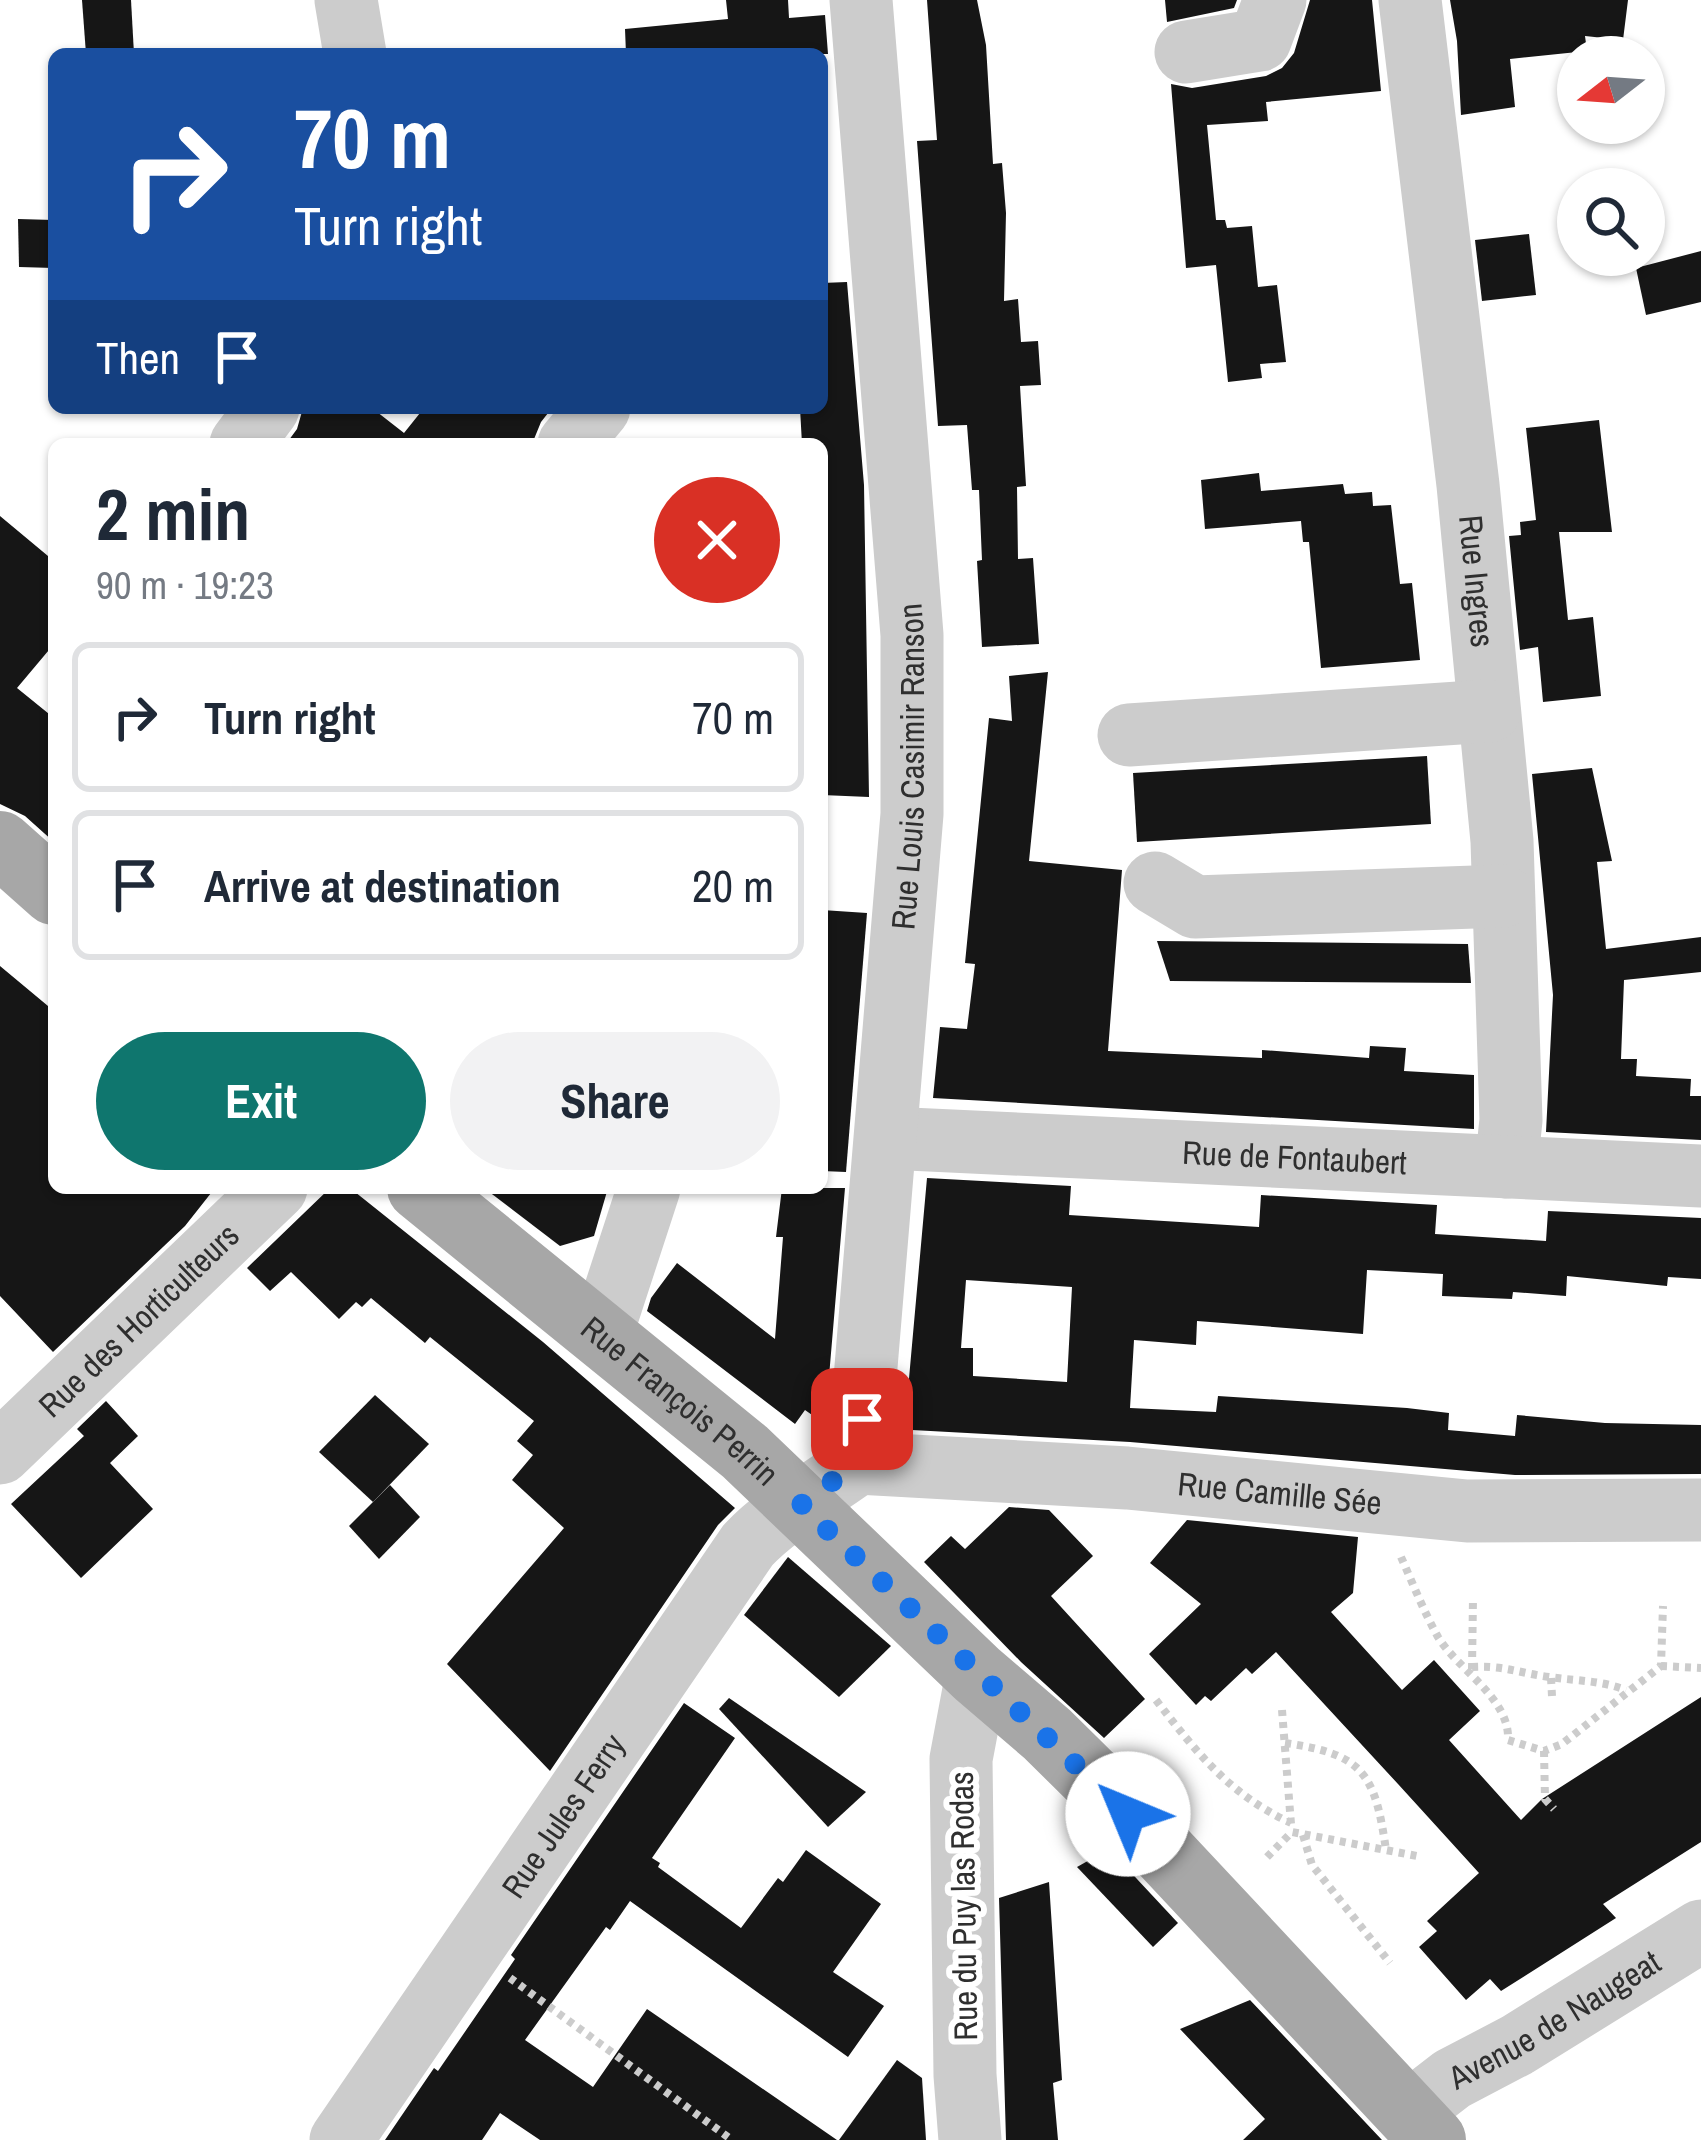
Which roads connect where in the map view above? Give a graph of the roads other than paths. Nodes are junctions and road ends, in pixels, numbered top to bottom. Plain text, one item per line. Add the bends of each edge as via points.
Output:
1 (346, 0) edge
2 (861, 0) edge
3 (1275, 0) edge
4 (1410, 0) edge
5 (354, 48) edge
6 (1186, 52) dead end
7 (594, 414) edge
8 (574, 438) edge
9 (1489, 711) junction
10 (1129, 735) dead end
11 (0, 844) edge
12 (1155, 883) dead end
13 (48, 887) edge
14 (1503, 896) junction
15 (887, 1138) junction
16 (1506, 1167) junction
17 (1701, 1176) edge
18 (270, 1194) edge
19 (428, 1194) edge
20 (647, 1194) edge
21 (602, 1332) junction
22 (0, 1453) edge
23 (858, 1462) junction
24 (801, 1505) junction
25 (1701, 1510) edge
26 (977, 1674) junction
27 (1701, 1931) edge
28 (1421, 2127) edge
29 (340, 2140) edge
30 (970, 2140) edge

1 - 5 street
2 - 15 street, Rue Louis Casimir Ranson via 912,635 912,814
3 - 6 street via 1260,40
4 - 9 street, Rue Ingres
7 - 8 street
9 - 10 street
9 - 14 street, Rue Ingres
11 - 13 main road
12 - 14 street via 1195,907
14 - 16 street, Rue Ingres
15 - 16 street, Rue de Fontaubert
15 - 23 street, Rue Louis Casimir Ranson
16 - 17 street, Rue de Fontaubert
18 - 22 street, Rue des Horticulteurs
19 - 21 main road, Rue François Perrin
20 - 21 street
21 - 24 main road, Rue François Perrin
23 - 24 street
23 - 25 street, Rue Camille Sée via 1521,1514
24 - 26 main road, Rue François Perrin
24 - 29 street, Rue Jules Ferry via 748,1545
26 - 28 main road, Rue François Perrin via 1128,1814
26 - 30 street, Rue du Puy las Rodas via 961,1759
27 - 28 street, Avenue de Naugeat via 1452,2079

